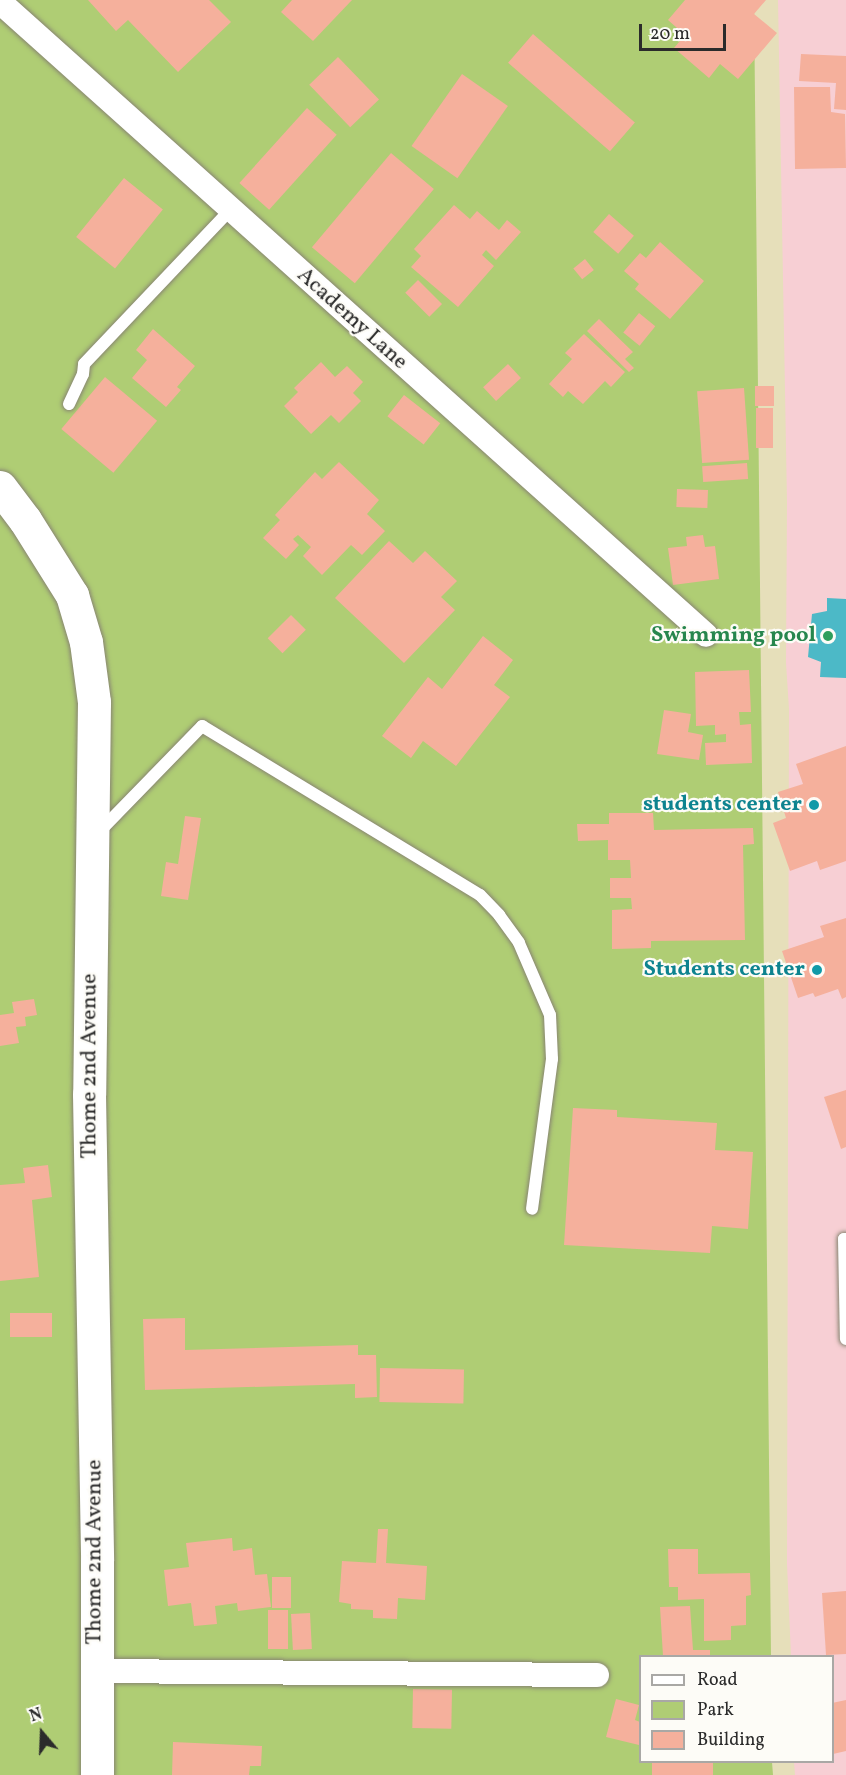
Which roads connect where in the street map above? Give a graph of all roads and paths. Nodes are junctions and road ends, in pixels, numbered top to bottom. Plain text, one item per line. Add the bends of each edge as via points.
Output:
1 (0, 2) edge
2 (230, 210) junction
3 (69, 404) dead end
4 (0, 487) edge
5 (705, 635) dead end
6 (92, 839) junction
7 (532, 1209) dead end
8 (846, 1239) edge
9 (846, 1340) edge
10 (95, 1671) junction
11 (597, 1675) dead end
12 (97, 1775) edge

1 - 2 street, Academy Lane
2 - 3 lane via 84,364
2 - 5 street, Academy Lane
4 - 6 street, Thome 2nd Avenue via 64,581 81,620 94,702
6 - 7 lane via 202,726 480,895 519,944 550,1015 552,1059
6 - 10 street, Thome 2nd Avenue via 88,1094 97,1560
8 - 9 lane
10 - 11 street, Thome 2nd Avenue
10 - 12 street, Thome 2nd Avenue

